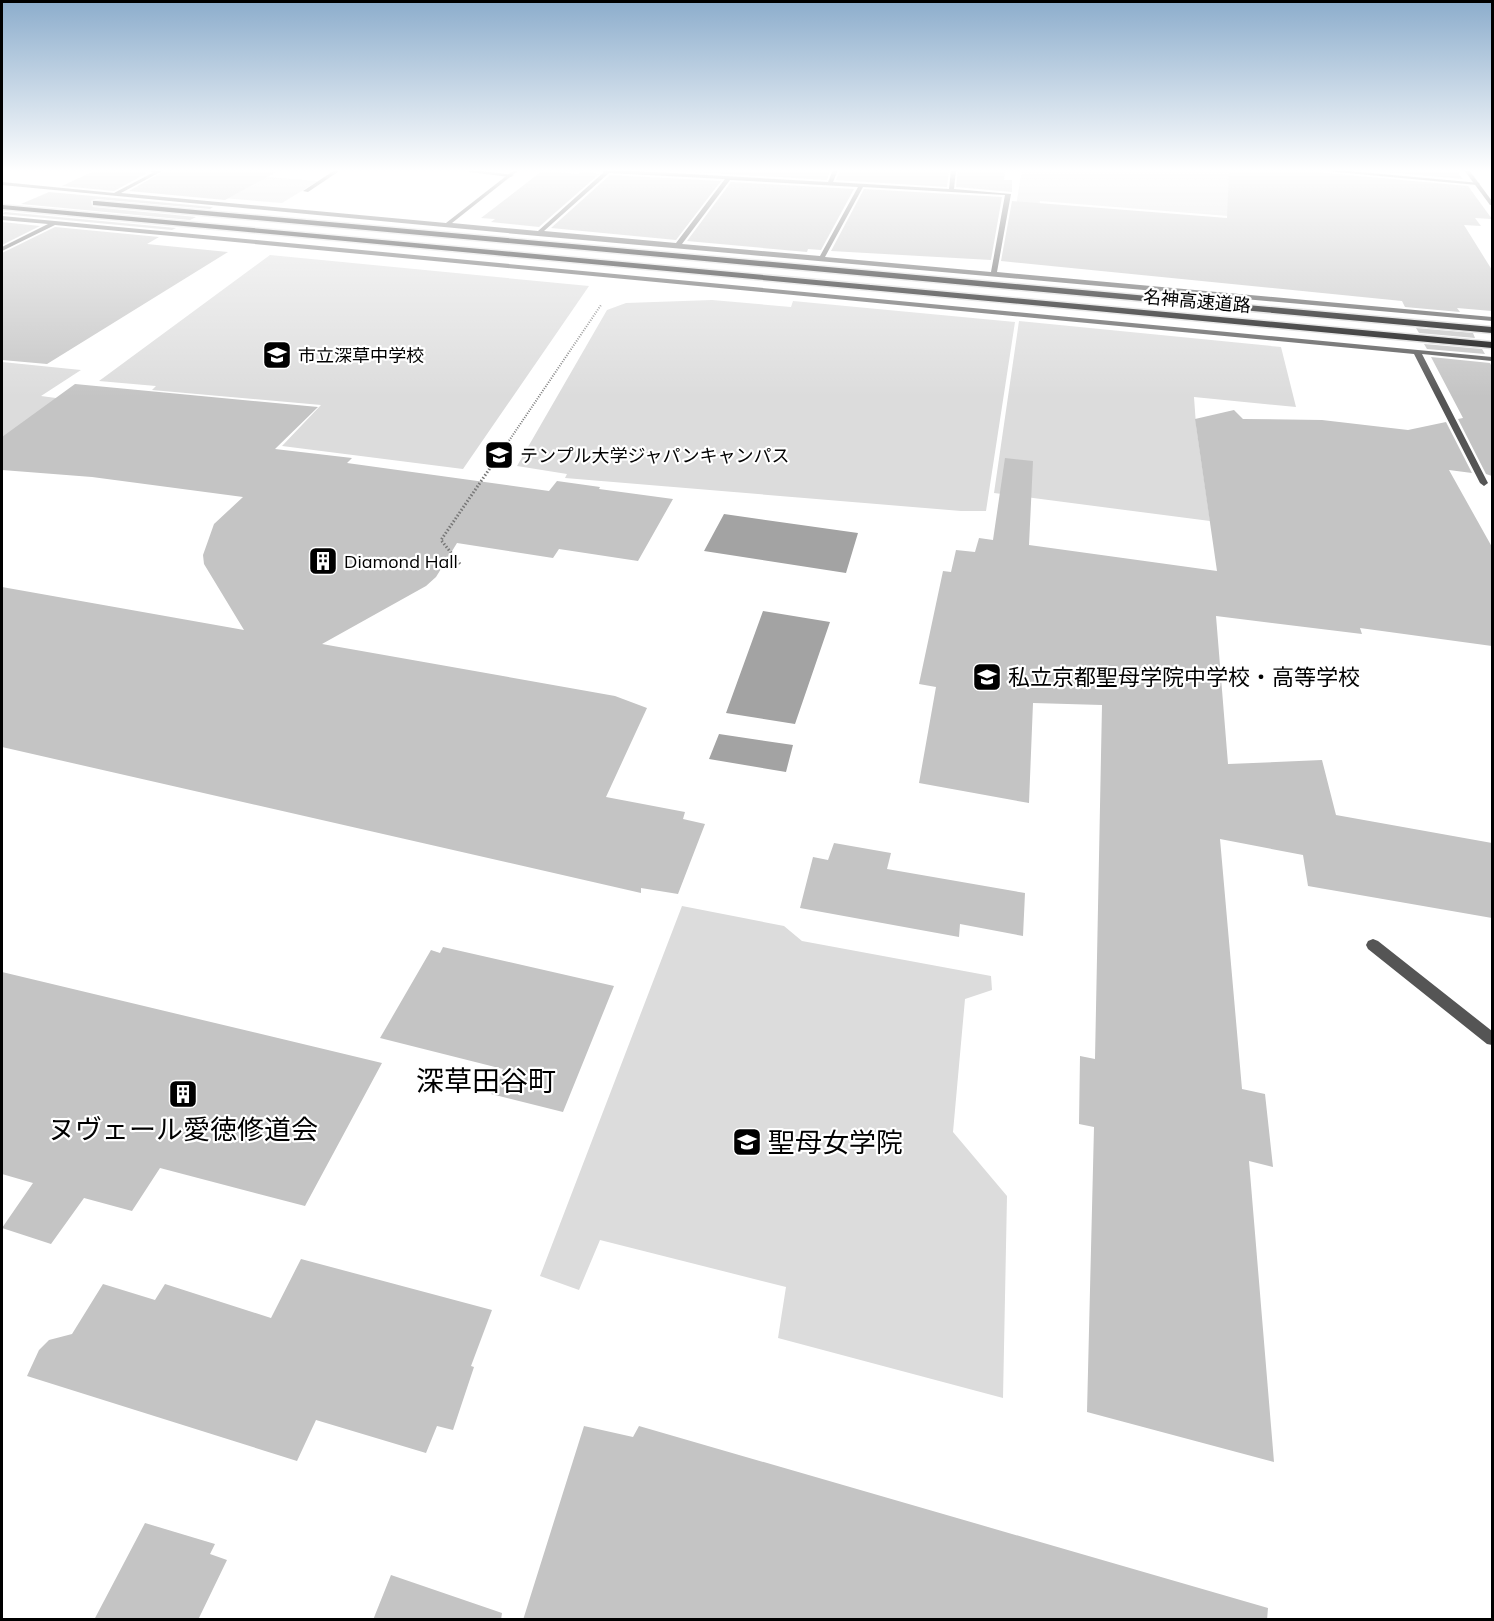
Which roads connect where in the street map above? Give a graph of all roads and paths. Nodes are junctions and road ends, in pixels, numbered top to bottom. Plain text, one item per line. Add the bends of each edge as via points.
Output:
1 (285, 246) edge
2 (419, 246) edge
3 (564, 246) edge
4 (673, 246) edge
5 (677, 246) joint
6 (828, 246) edge
7 (999, 246) edge
8 (821, 259) junction
9 (994, 274) junction
10 (608, 303) dead end
11 (1492, 319) edge
12 (1492, 330) edge
13 (1492, 345) edge
14 (1417, 352) junction
15 (1492, 359) edge
16 (1484, 483) dead end
17 (460, 564) dead end
18 (1372, 945) dead end
19 (1492, 1039) edge

1 - 14 street
2 - 13 highway, 名神高速道路
3 - 12 highway, 名神高速道路
4 - 5 street
5 - 8 street
6 - 8 street
7 - 9 street
8 - 9 street
9 - 11 street
10 - 17 path via 599,306 441,540
14 - 15 street
14 - 16 street
18 - 19 street

